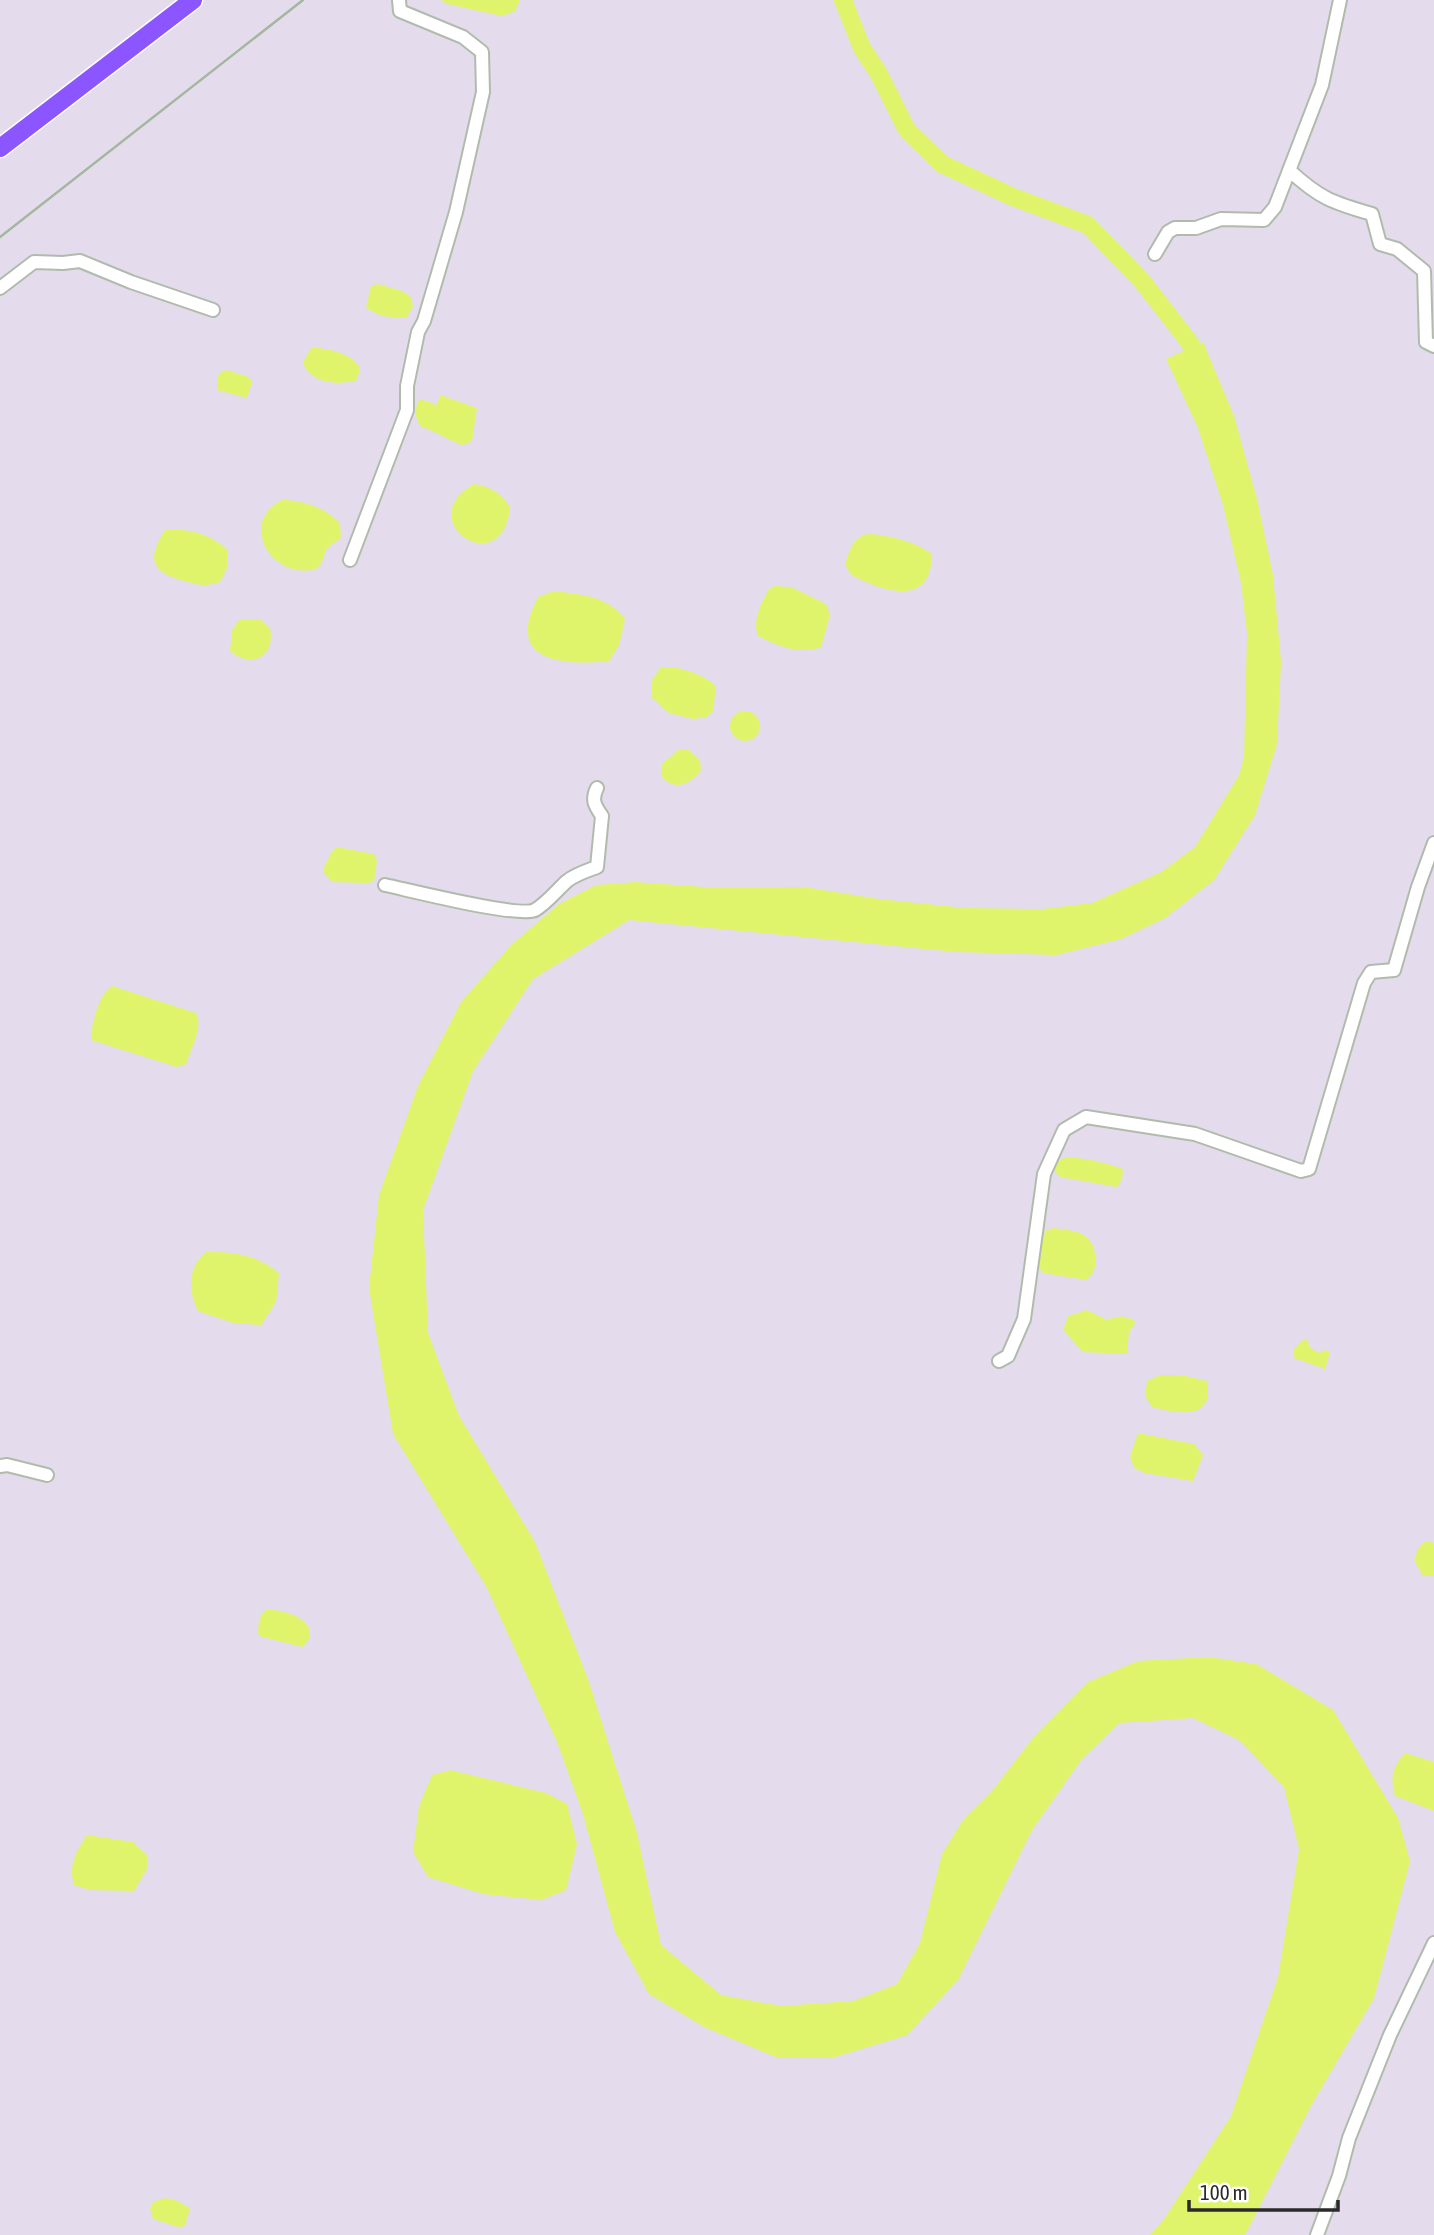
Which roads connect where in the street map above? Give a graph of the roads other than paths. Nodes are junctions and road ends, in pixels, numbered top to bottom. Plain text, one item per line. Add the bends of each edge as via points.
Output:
1 (193, 0) edge
2 (399, 0) edge
3 (1340, 0) edge
4 (0, 148) edge
5 (1289, 170) junction
6 (1155, 254) dead end
7 (0, 288) edge
8 (212, 310) dead end
9 (1434, 346) edge
10 (350, 560) dead end
11 (597, 788) dead end
12 (1434, 844) edge
13 (385, 885) dead end
14 (999, 1361) dead end
15 (0, 1466) edge
16 (47, 1475) dead end
17 (1434, 1942) edge
18 (1317, 2235) edge

1 - 4 highway
2 - 10 street via 400,10 463,37 482,52 484,92 456,212 418,332 407,410
3 - 5 street via 1322,85
5 - 6 street via 1275,207 1264,220 1222,219 1196,228 1175,228
5 - 9 street via 1334,204 1372,214 1380,244 1397,249 1424,271 1426,342
7 - 8 street via 34,262 80,261
11 - 13 street via 593,797 602,816 597,867 568,881 536,909 484,906
12 - 14 street via 1394,970 1371,972 1364,983 1309,1169 1301,1171 1195,1134 1086,1117 1064,1130 1044,1174 1024,1319 1008,1356
15 - 16 street
17 - 18 street via 1390,2035

